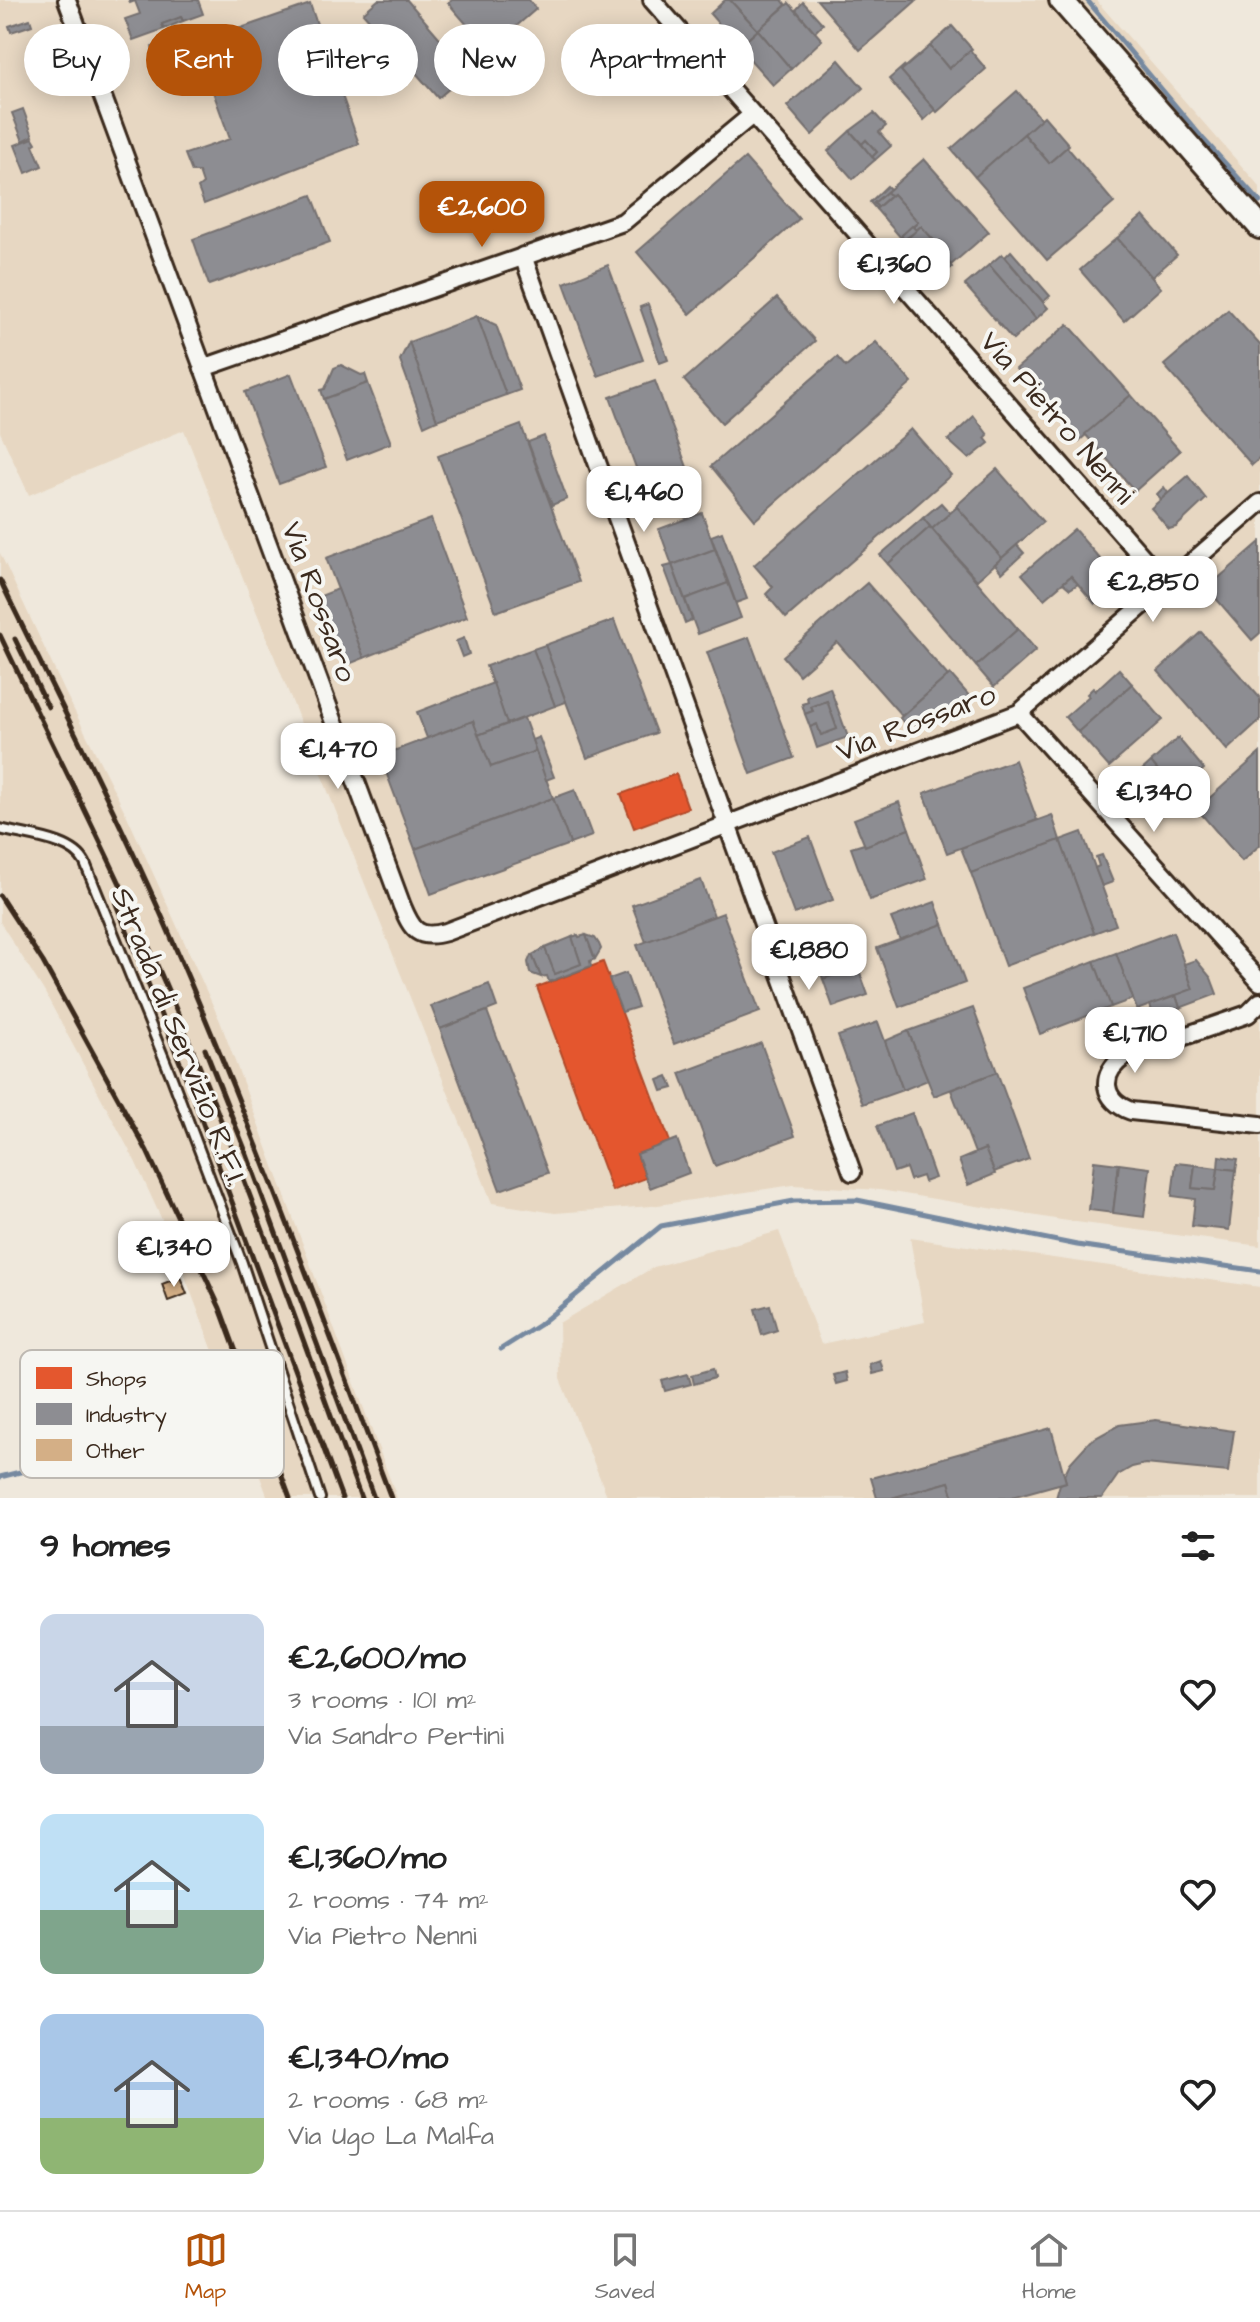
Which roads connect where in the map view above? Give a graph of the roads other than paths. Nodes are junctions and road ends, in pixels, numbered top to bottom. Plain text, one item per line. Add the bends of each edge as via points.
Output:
1 (67, 0) edge
2 (652, 0) edge
3 (1061, 0) edge
4 (752, 115) junction
5 (1260, 227) edge
6 (523, 256) junction
7 (203, 368) junction
8 (1260, 503) edge
9 (1167, 585) junction
10 (1019, 713) junction
11 (728, 825) junction
12 (0, 829) edge
13 (1260, 982) edge
14 (1260, 1002) edge
15 (1260, 1125) edge
16 (852, 1172) dead end
17 (271, 1350) edge
18 (284, 1390) edge
19 (320, 1498) edge

1 - 7 street, Via Rossaro
2 - 4 street, Via Pietro Nenni
3 - 5 main road
4 - 6 street via 623,222
4 - 9 street, Via Pietro Nenni
6 - 7 street
6 - 11 street
7 - 11 street, Via Rossaro via 402,906 415,929 428,935 446,932
8 - 9 street, Via Rossaro
9 - 10 street, Via Rossaro
10 - 11 street, Via Rossaro
10 - 13 street
11 - 16 street
12 - 17 lane, Strada di Servizio R.F.I. via 69,846 85,863 172,1078
14 - 15 street via 1248,1014 1124,1057 1111,1068 1107,1084 1112,1099 1131,1111
18 - 19 lane, Strada di Servizio R.F.I.

